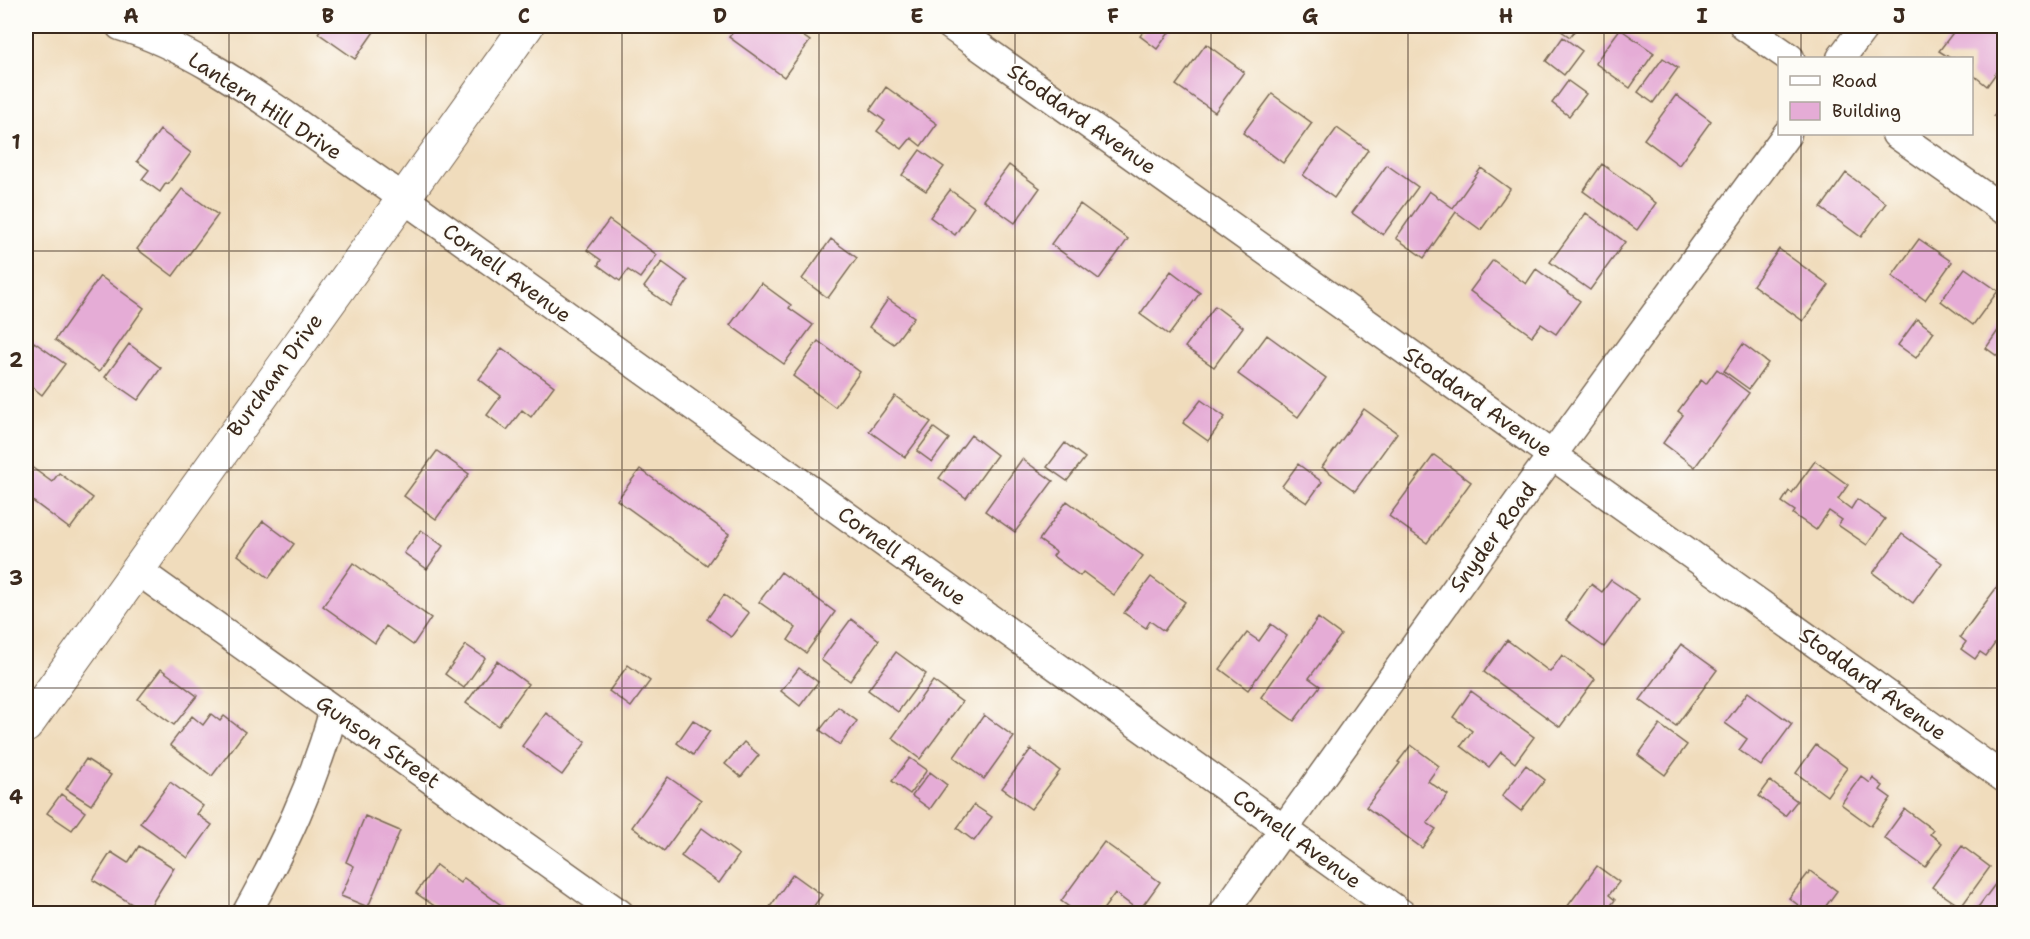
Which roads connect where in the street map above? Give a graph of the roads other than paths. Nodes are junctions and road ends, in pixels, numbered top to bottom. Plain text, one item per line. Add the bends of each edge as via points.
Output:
1 (120, 26) edge
2 (527, 26) edge
3 (951, 26) edge
4 (1744, 26) edge
5 (1865, 26) edge
6 (1789, 57) edge
7 (1842, 57) edge
8 (1785, 135) edge
9 (1897, 135) edge
10 (403, 198) junction
11 (2004, 210) edge
12 (1552, 455) junction
13 (138, 570) junction
14 (334, 710) junction
15 (26, 726) edge
16 (2004, 778) edge
17 (1284, 829) junction
18 (246, 914) edge
19 (620, 914) edge
20 (1223, 914) edge
21 (1401, 914) edge

1 - 10 street, Lantern Hill Drive via 179,50 222,74
2 - 10 street, Burcham Drive
3 - 12 street, Stoddard Avenue
4 - 6 street
5 - 7 street
8 - 12 street, Snyder Road
9 - 11 street
10 - 13 street, Burcham Drive
10 - 17 street, Cornell Avenue
12 - 16 street, Stoddard Avenue
12 - 17 street, Snyder Road
13 - 14 street, Gunson Street
13 - 15 street, Burcham Drive
14 - 18 street via 308,791
14 - 19 street, Gunson Street
17 - 20 street, Snyder Road
17 - 21 street, Cornell Avenue

